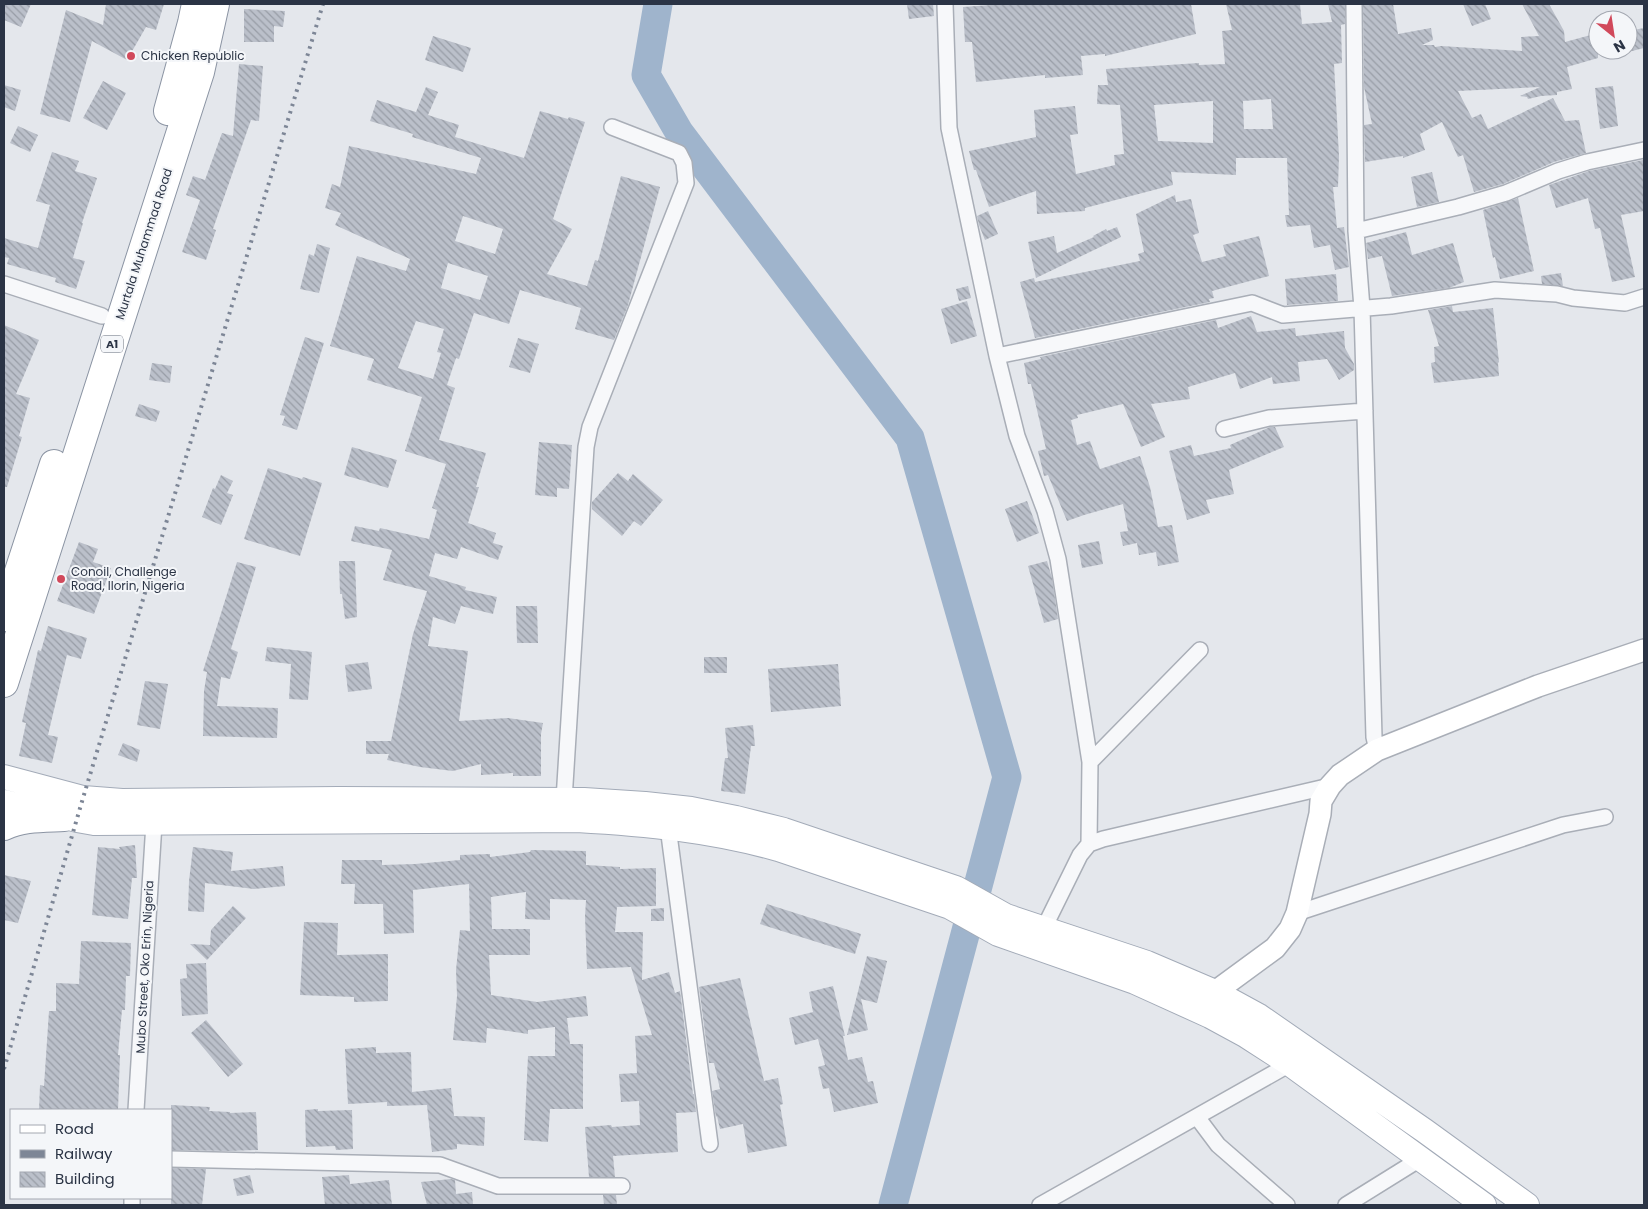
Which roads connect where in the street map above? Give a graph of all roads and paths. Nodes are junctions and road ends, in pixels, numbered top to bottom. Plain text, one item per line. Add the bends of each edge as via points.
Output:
1 (196, 4) edge
2 (215, 4) edge
3 (945, 4) edge
4 (1354, 4) edge
5 (612, 127) dead end
6 (1644, 150) edge
7 (1356, 231) junction
8 (4, 284) edge
9 (1644, 297) edge
10 (1362, 308) junction
11 (102, 316) junction
12 (997, 356) junction
13 (1365, 411) junction
14 (1224, 429) dead end
15 (4, 617) edge
16 (1200, 650) dead end
17 (1644, 650) edge
18 (4, 683) edge
19 (1377, 750) junction
20 (1090, 762) junction
21 (4, 777) edge
22 (1330, 786) junction
23 (564, 800) junction
24 (4, 802) edge
25 (64, 817) junction
26 (1606, 817) dead end
27 (154, 823) junction
28 (4, 826) edge
29 (668, 827) junction
30 (1089, 844) junction
31 (953, 898) junction
32 (1297, 913) junction
33 (1002, 925) junction
34 (1044, 928) junction
35 (1214, 992) junction
36 (1189, 1006) junction
37 (1290, 1064) junction
38 (136, 1109) edge
39 (1196, 1117) junction
40 (710, 1144) dead end
41 (172, 1159) edge
42 (1420, 1159) junction
43 (622, 1186) dead end
44 (1040, 1205) edge
45 (1287, 1205) edge
46 (1346, 1205) edge
47 (1484, 1205) edge
48 (1527, 1205) edge

1 - 11 highway, Murtala Muhammad Road / A1 via 177,83
2 - 18 highway, Murtala Muhammad Road / A1 via 200,72
3 - 12 street via 949,128
4 - 7 street
5 - 23 street via 679,153 684,163 686,183 590,427 586,448
6 - 7 street via 1558,171 1506,194
7 - 10 street
8 - 11 street
9 - 10 street via 1625,302 1495,290
10 - 12 street via 1283,315 1252,302
10 - 13 street
11 - 15 highway, Murtala Muhammad Road / A1
12 - 20 street via 1017,436 1045,511 1058,560
13 - 14 street via 1268,418
13 - 19 street via 1374,737
16 - 20 street
17 - 19 street via 1538,686
19 - 22 street via 1340,775
20 - 30 street
21 - 23 main road via 83,798 122,801
22 - 30 street
22 - 32 street via 1322,800
23 - 31 main road via 691,810 784,830
24 - 25 main road
25 - 27 main road via 94,823
25 - 28 highway via 20,820
26 - 32 street via 1564,825
27 - 29 main road via 577,820
27 - 38 street, Mubo Street, Oko Erin, Nigeria
29 - 31 main road via 751,841
29 - 40 street
30 - 34 street via 1080,854
31 - 33 main road
32 - 35 street via 1290,929 1275,948
33 - 34 main road
33 - 36 main road
34 - 35 main road via 1147,963
35 - 36 street
35 - 48 main road via 1259,1016
36 - 37 main road via 1245,1035
37 - 39 street
37 - 42 main road
39 - 44 street
39 - 45 street via 1218,1146
41 - 43 street via 440,1165 498,1186
42 - 46 street
42 - 47 main road

